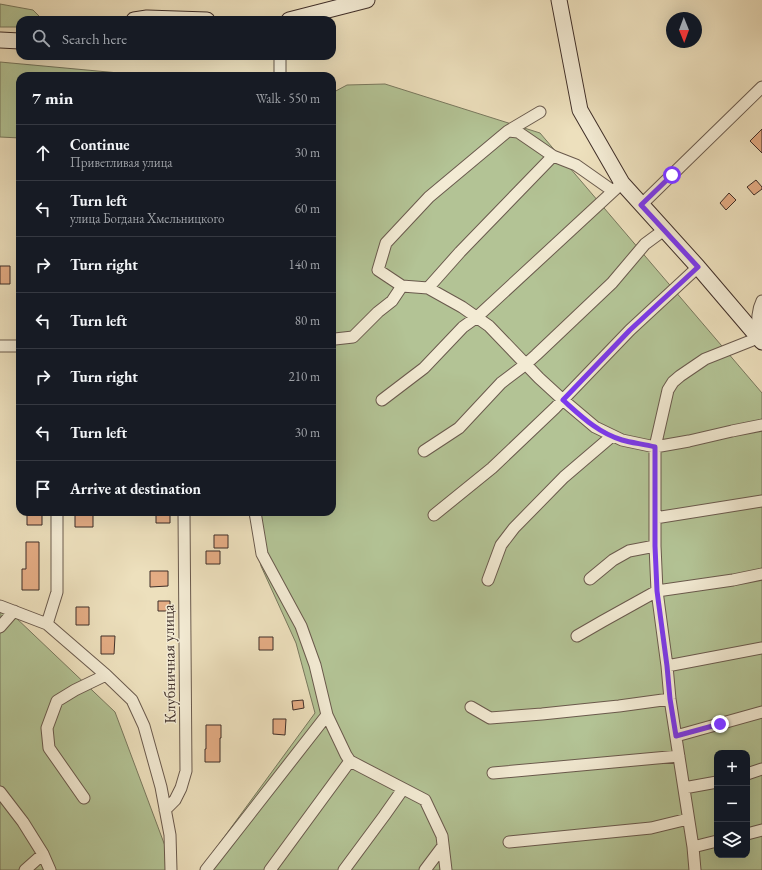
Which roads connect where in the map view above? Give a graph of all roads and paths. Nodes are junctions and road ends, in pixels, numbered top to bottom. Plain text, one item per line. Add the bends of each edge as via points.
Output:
1 (367, 0) edge
2 (559, 0) edge
3 (305, 16) edge
4 (0, 40) edge
5 (16, 40) edge
6 (280, 60) edge
7 (280, 72) edge
8 (762, 87) edge
9 (540, 112) dead end
10 (508, 131) junction
11 (553, 156) junction
12 (617, 187) junction
13 (641, 205) junction
14 (664, 230) junction
15 (698, 267) junction
16 (402, 286) junction
17 (428, 288) junction
18 (762, 301) edge
19 (477, 317) junction
20 (336, 339) edge
21 (760, 340) edge
22 (0, 346) edge
23 (16, 346) edge
24 (526, 364) junction
25 (382, 400) dead end
26 (563, 400) junction
27 (762, 425) edge
28 (612, 436) junction
29 (655, 447) junction
30 (424, 451) dead end
31 (762, 500) edge
32 (434, 515) dead end
33 (57, 516) edge
34 (184, 516) edge
35 (255, 516) edge
36 (655, 518) junction
37 (655, 546) junction
38 (762, 574) edge
39 (590, 579) dead end
40 (488, 580) dead end
41 (657, 591) junction
42 (0, 606) edge
43 (14, 611) junction
44 (47, 624) junction
45 (0, 628) edge
46 (577, 636) dead end
47 (762, 648) edge
48 (667, 666) junction
49 (106, 675) junction
50 (670, 699) junction
51 (471, 707) dead end
52 (762, 712) edge
53 (327, 715) junction
54 (676, 736) junction
55 (679, 756) junction
56 (350, 761) junction
57 (762, 769) edge
58 (493, 773) dead end
59 (750, 773) edge
60 (714, 783) edge
61 (684, 788) junction
62 (403, 789) junction
63 (0, 792) edge
64 (84, 798) dead end
65 (4, 805) edge
66 (165, 810) junction
67 (688, 819) junction
68 (762, 830) edge
69 (750, 833) edge
70 (508, 842) dead end
71 (714, 842) edge
72 (443, 846) junction
73 (693, 847) junction
74 (43, 854) junction
75 (25, 870) edge
76 (50, 870) edge
77 (171, 870) edge
78 (206, 870) edge
79 (270, 870) edge
80 (344, 870) edge
81 (425, 870) edge
82 (446, 870) edge
83 (695, 870) edge

1 - 3 street
2 - 12 street via 580,110
4 - 5 street
6 - 7 street
8 - 13 street
9 - 10 street
10 - 11 street via 518,132
10 - 16 street via 429,197 386,243 378,270
11 - 12 street
11 - 17 street
12 - 13 street
12 - 19 street
13 - 14 street
14 - 15 street
14 - 24 street via 645,244 612,283
15 - 21 street
15 - 26 street via 630,330
16 - 17 street
16 - 20 street via 392,301 353,337
17 - 19 street
18 - 21 street via 757,318
19 - 24 street
19 - 25 street via 463,327 424,368
21 - 29 street via 705,359 673,382 668,390
22 - 23 street
24 - 26 street
24 - 30 street via 501,383 459,428
26 - 28 street via 594,427
26 - 32 street via 492,468
27 - 29 street
28 - 29 street
28 - 40 street via 564,477 514,528 501,545
29 - 36 street
31 - 36 street
33 - 44 street via 57,592
34 - 66 street, Клубничная улица via 186,771 175,800
35 - 53 street via 262,554 301,626
36 - 37 street
37 - 39 street via 629,551 613,560
37 - 41 street
38 - 41 street
41 - 46 street
41 - 48 street
42 - 43 street
43 - 44 street
43 - 45 street
44 - 49 street
47 - 48 street
48 - 50 street
49 - 64 street via 57,701 47,728 49,748
49 - 66 street via 132,700 144,726
50 - 51 street via 550,714 490,718
50 - 54 street
52 - 54 street
53 - 56 street
53 - 78 street
54 - 55 street
55 - 58 street
55 - 61 street
56 - 62 street
56 - 79 street
57 - 59 street
60 - 61 street
61 - 67 street
62 - 72 street via 425,800 442,836
62 - 80 street
63 - 65 street
65 - 74 street via 23,822
66 - 77 street via 170,835
67 - 70 street via 651,828
67 - 73 street
68 - 69 street
71 - 73 street
72 - 81 street
72 - 82 street
73 - 83 street
74 - 75 street
74 - 76 street

